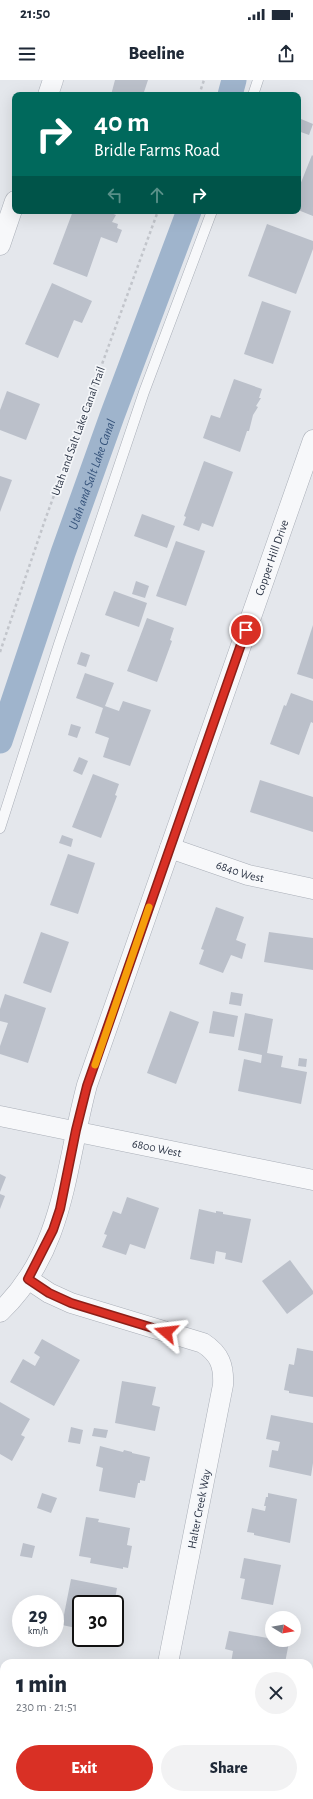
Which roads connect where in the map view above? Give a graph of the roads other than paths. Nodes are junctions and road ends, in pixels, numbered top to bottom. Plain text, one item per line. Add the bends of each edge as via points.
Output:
1 (53, 80) edge
2 (258, 80) edge
3 (49, 92) edge
4 (254, 92) edge
5 (12, 210) edge
6 (211, 214) edge
7 (0, 244) edge
8 (313, 440) edge
9 (0, 828) edge
10 (170, 848) junction
11 (313, 889) edge
12 (0, 1116) edge
13 (76, 1130) junction
14 (313, 1180) edge
15 (28, 1279) junction
16 (0, 1312) edge
17 (169, 1659) edge

1 - 3 street
2 - 4 lane
5 - 7 street
6 - 9 lane via 144,392
8 - 10 street, Copper Hill Drive
10 - 11 street, 6840 West via 248,875
10 - 13 street, Copper Hill Drive via 87,1086
12 - 13 street, 6800 West
13 - 14 street, 6800 West
13 - 15 street, Copper Hill Drive via 64,1192 53,1230
15 - 16 street, Copper Hill Drive
15 - 17 street, Halter Creek Way via 59,1299 193,1339 218,1355 222,1364 223,1385

